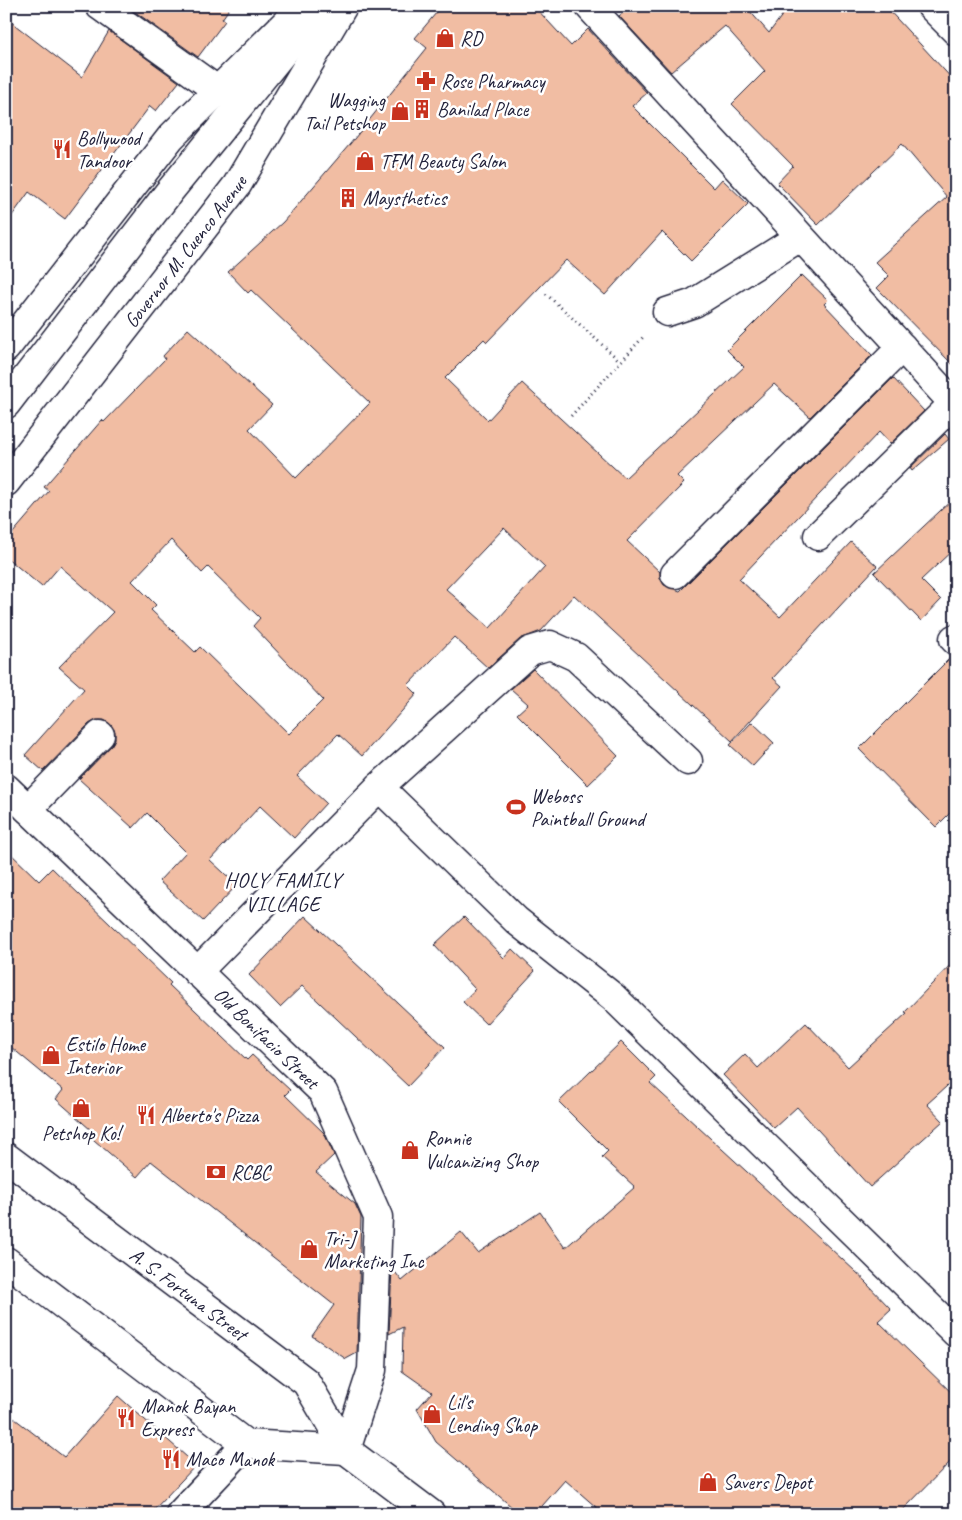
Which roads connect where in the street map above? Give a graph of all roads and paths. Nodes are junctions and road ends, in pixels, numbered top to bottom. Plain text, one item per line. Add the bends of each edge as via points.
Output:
1 (100, 6) edge
2 (303, 6) edge
3 (321, 6) edge
4 (343, 6) edge
5 (589, 6) edge
6 (932, 6) edge
7 (956, 31) edge
8 (217, 90) junction
9 (800, 236) junction
10 (546, 294) dead end
11 (667, 312) joint
12 (902, 347) junction
13 (6, 348) edge
14 (620, 362) junction
15 (6, 404) edge
16 (954, 405) edge
17 (571, 416) dead end
18 (6, 482) edge
19 (818, 536) dead end
20 (675, 574) dead end
21 (100, 735) dead end
22 (688, 761) dead end
23 (6, 788) edge
24 (379, 788) junction
25 (28, 809) junction
26 (197, 972) junction
27 (6, 1157) edge
28 (6, 1261) edge
29 (956, 1333) edge
30 (246, 1444) junction
31 (346, 1450) junction
32 (180, 1514) edge
33 (431, 1514) edge

1 - 8 street
2 - 8 street
3 - 15 street via 169,192
4 - 18 street, Governor M. Cuenco Avenue via 237,185
5 - 9 street
6 - 7 street
8 - 13 street via 171,137
9 - 11 street via 694,303
9 - 12 street
10 - 14 path
11 - 14 path
12 - 16 street
12 - 20 street
14 - 17 path
16 - 19 street
21 - 25 street
22 - 24 street via 576,657 550,645 530,651
23 - 25 street, Old Bonifacio Street
24 - 26 street
24 - 29 street via 516,921 613,997
25 - 26 street, Old Bonifacio Street
26 - 31 street, Old Bonifacio Street via 323,1092 378,1217 372,1370
27 - 31 street, A. S. Fortuna Street via 306,1382
28 - 30 street
30 - 31 street
30 - 32 street
31 - 33 street, A. S. Fortuna Street

